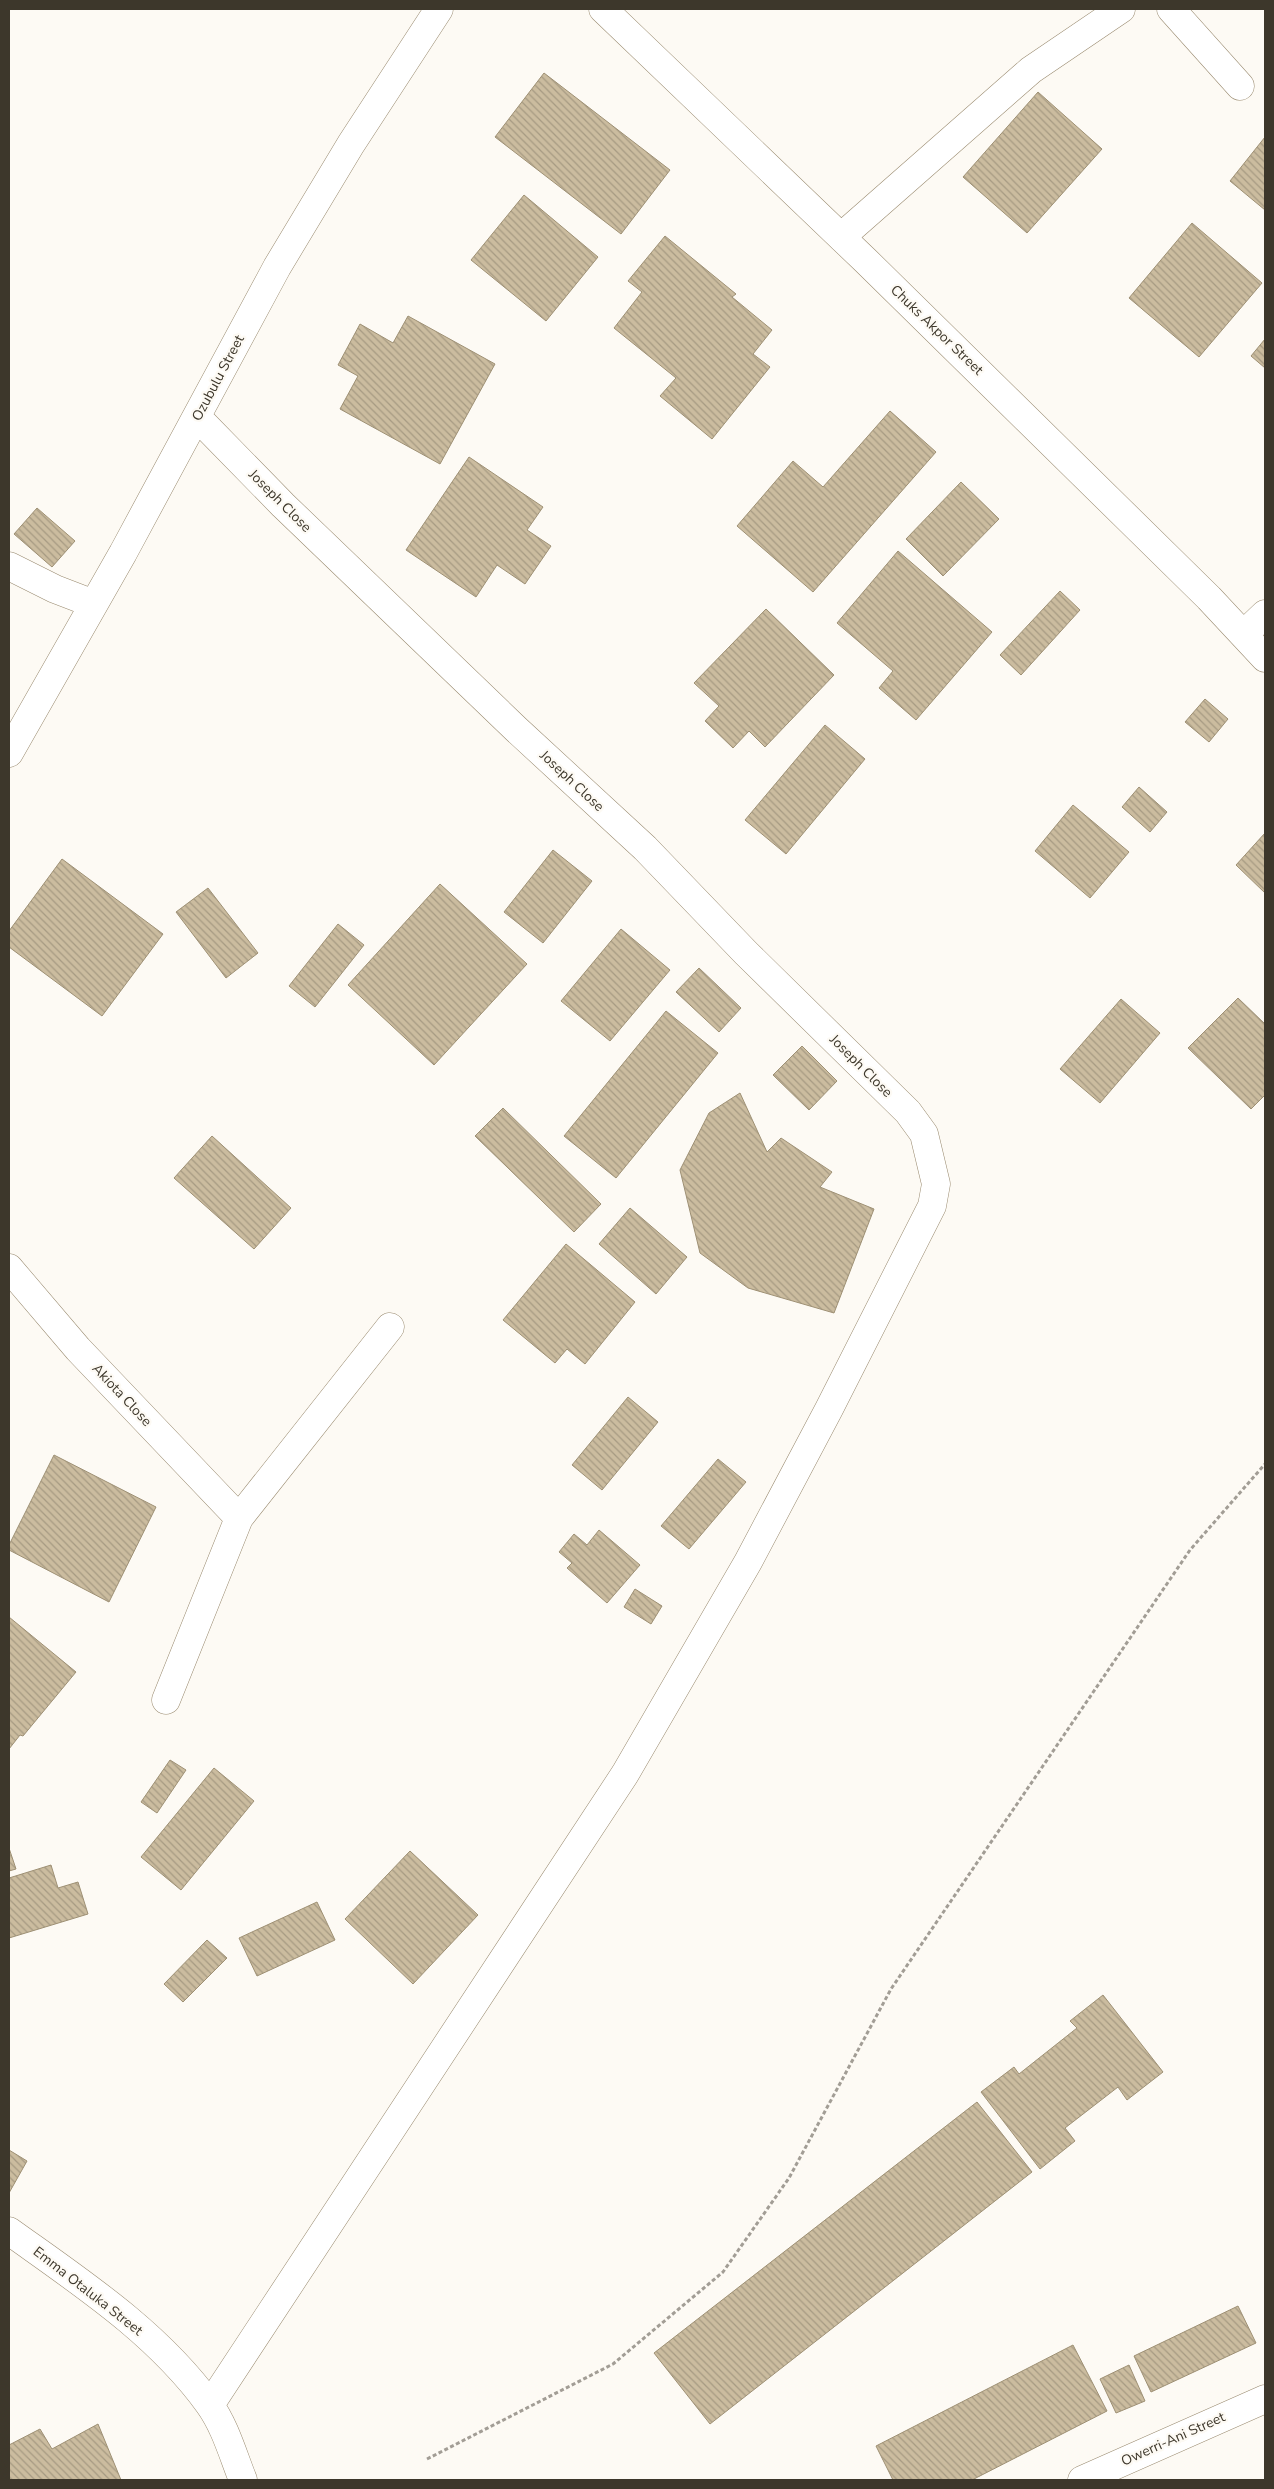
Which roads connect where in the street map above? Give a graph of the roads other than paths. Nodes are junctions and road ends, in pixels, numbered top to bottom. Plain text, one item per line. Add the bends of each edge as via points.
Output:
1 (439, 9) edge
2 (603, 9) edge
3 (1121, 9) edge
4 (1171, 9) edge
5 (1240, 86) dead end
6 (841, 237) junction
7 (197, 417) junction
8 (9, 566) edge
9 (94, 604) junction
10 (1265, 614) edge
11 (1244, 634) junction
12 (1265, 658) edge
13 (9, 753) edge
14 (9, 1268) edge
15 (390, 1327) dead end
16 (239, 1518) junction
17 (166, 1700) dead end
18 (9, 2231) edge
19 (1265, 2398) edge
20 (210, 2405) junction
21 (1128, 2471) edge
22 (243, 2480) edge
23 (1082, 2480) edge

1 - 7 street, Ozubulu Street via 351,144 278,266
2 - 6 street, Chuks Akpor Street
3 - 6 street via 1031,70
4 - 5 street
6 - 11 street, Chuks Akpor Street
7 - 9 street, Ozubulu Street
7 - 20 street, Joseph Close via 318,539 645,848 746,953 908,1112 924,1134 936,1184 932,1206 829,1409 748,1562 625,1774
8 - 9 street
9 - 13 street, Ozubulu Street
10 - 11 street
11 - 12 street, Chuks Akpor Street
14 - 16 street, Akiota Close via 78,1349
15 - 16 street
16 - 17 street
18 - 20 street, Emma Otaluka Street via 135,2325
19 - 21 street, Owerri-Ani Street
20 - 22 street, Emma Otaluka Street
21 - 23 street, Owerri-Ani Street

